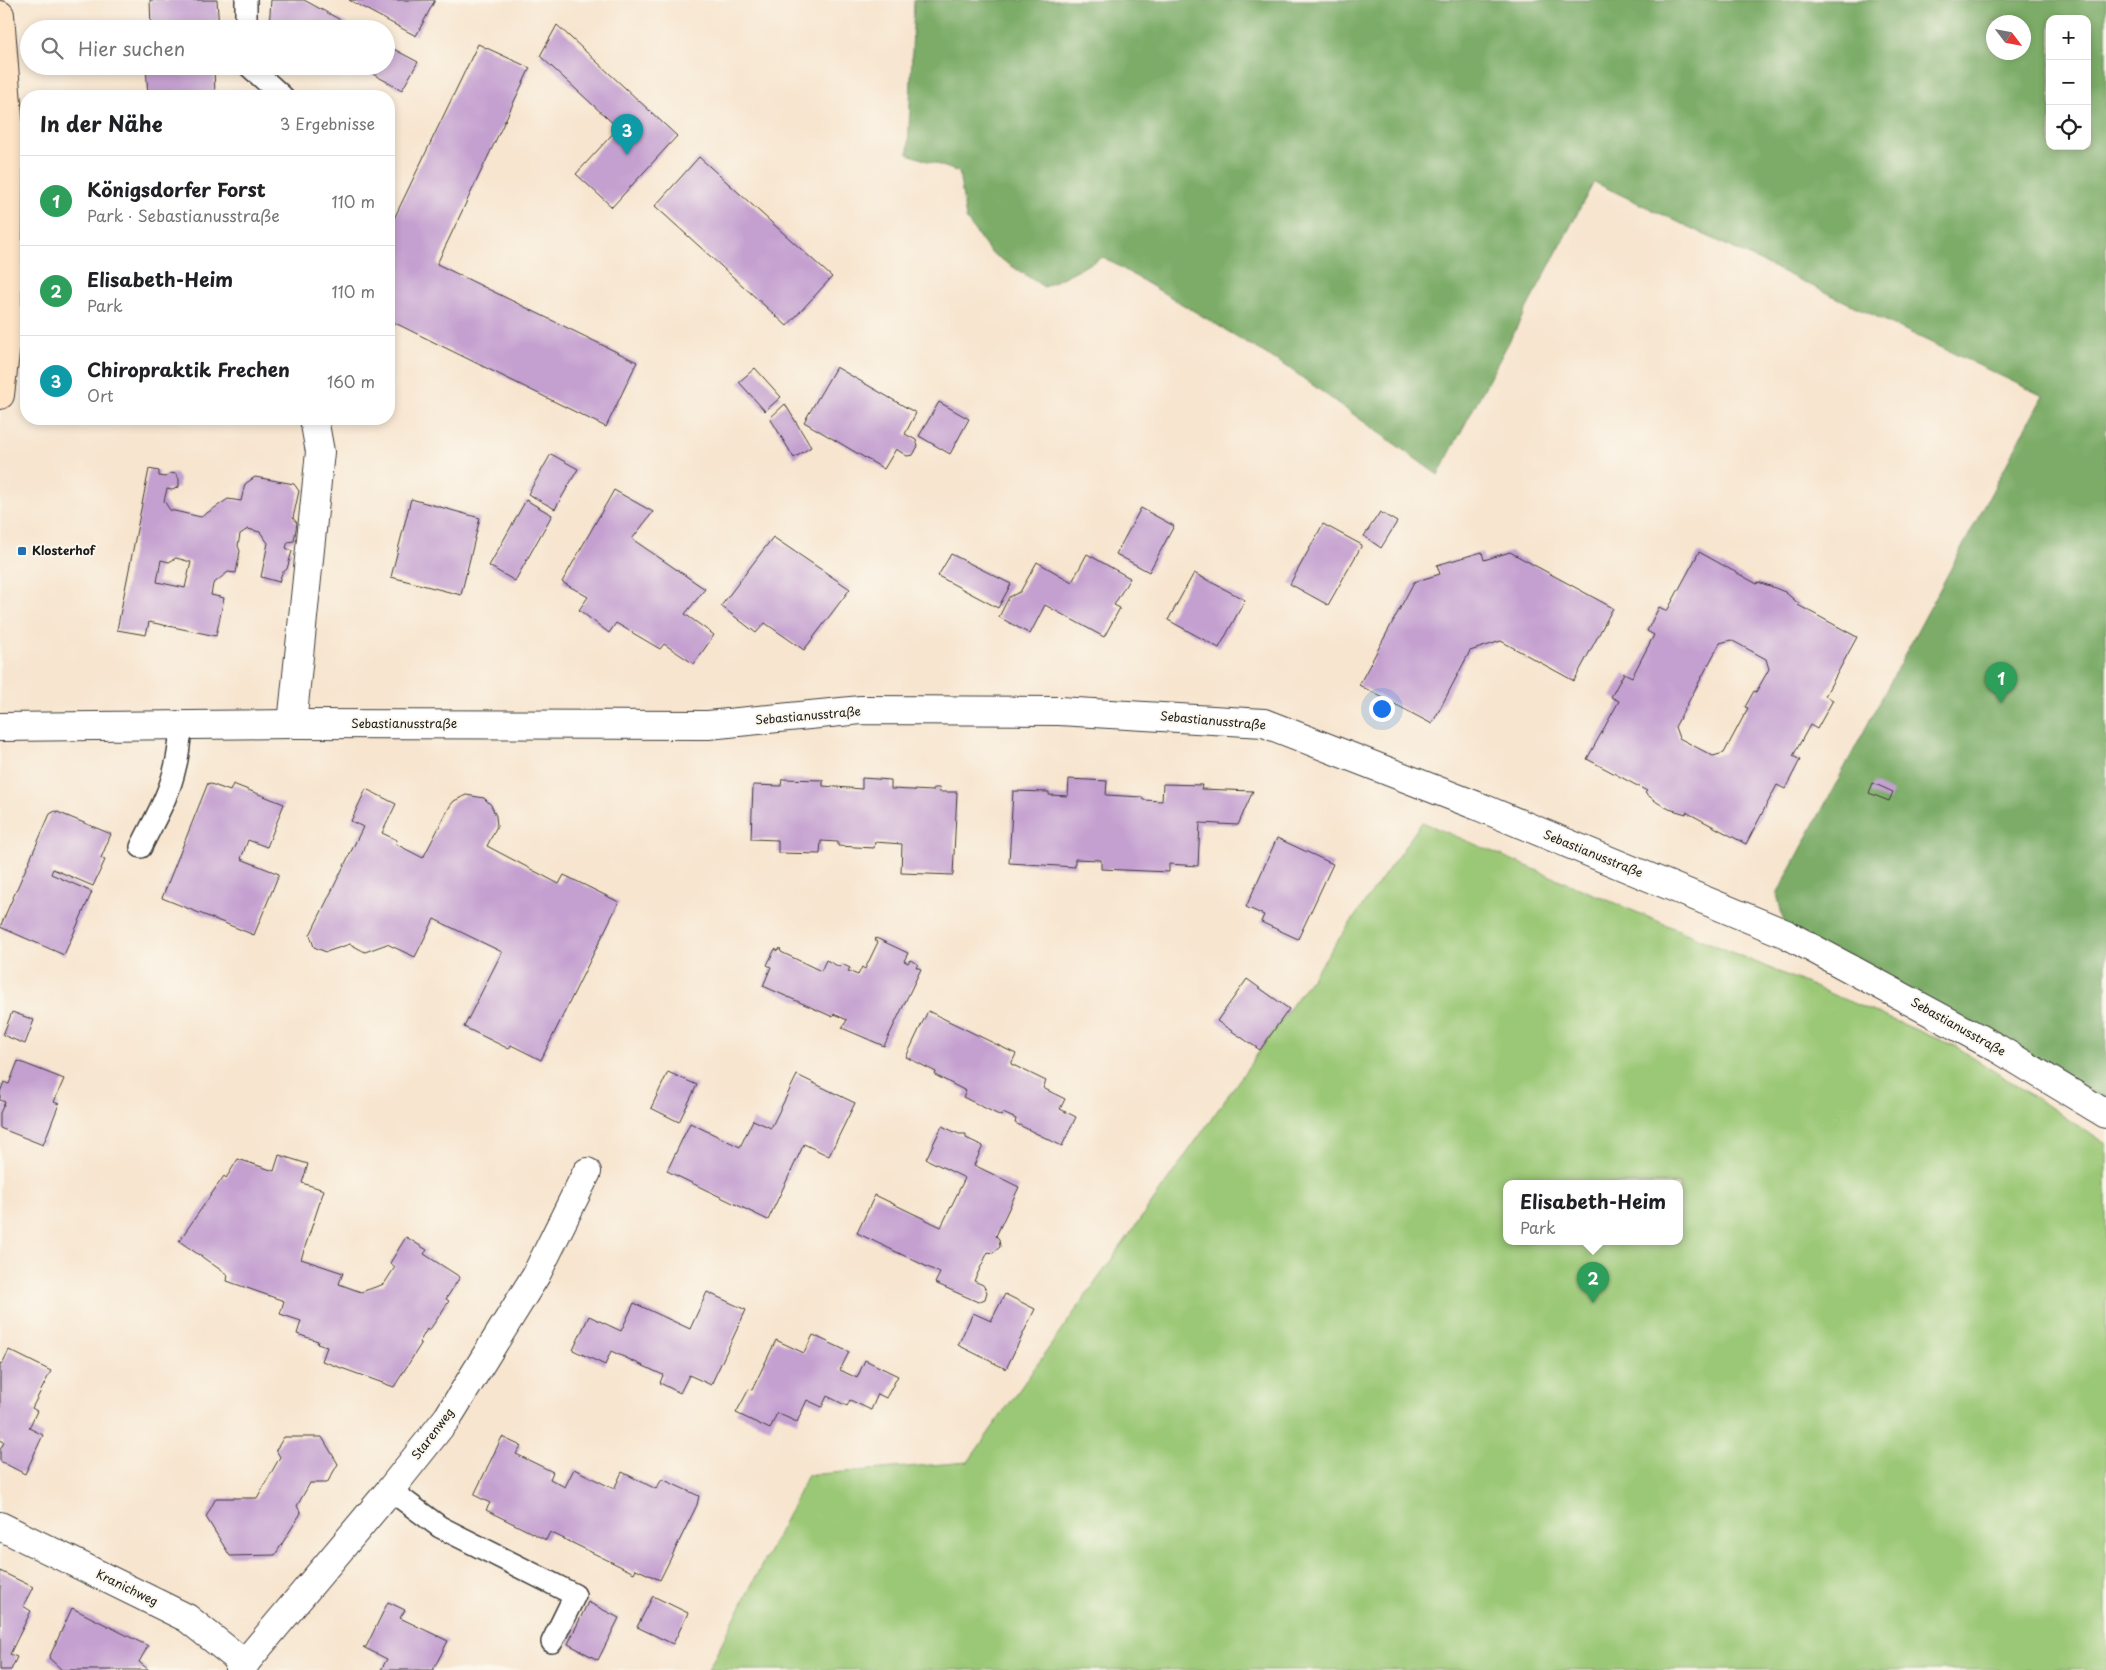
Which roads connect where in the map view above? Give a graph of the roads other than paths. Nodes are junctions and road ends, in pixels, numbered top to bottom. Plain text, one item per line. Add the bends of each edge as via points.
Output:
1 (246, 0) edge
2 (0, 16) edge
3 (246, 20) edge
4 (259, 75) edge
5 (275, 90) edge
6 (0, 395) edge
7 (315, 425) edge
8 (292, 724) junction
9 (181, 725) junction
10 (0, 727) edge
11 (141, 847) dead end
12 (2106, 1114) edge
13 (587, 1172) dead end
14 (390, 1490) junction
15 (0, 1526) edge
16 (552, 1642) dead end
17 (242, 1667) edge

1 - 3 lane
2 - 6 main road via 9,129 6,337
4 - 5 lane
7 - 8 street via 320,452
8 - 9 street, Sebastianusstraße
8 - 12 street, Sebastianusstraße via 708,725 861,710 1059,710 1264,723 1480,807 1786,934 1998,1048
9 - 10 street, Sebastianusstraße
9 - 11 lane via 179,753 169,789
13 - 14 street, Starenweg via 531,1284 448,1417
14 - 16 lane via 440,1527 575,1595
14 - 17 street, Starenweg
15 - 17 street, Kranichweg via 187,1618

